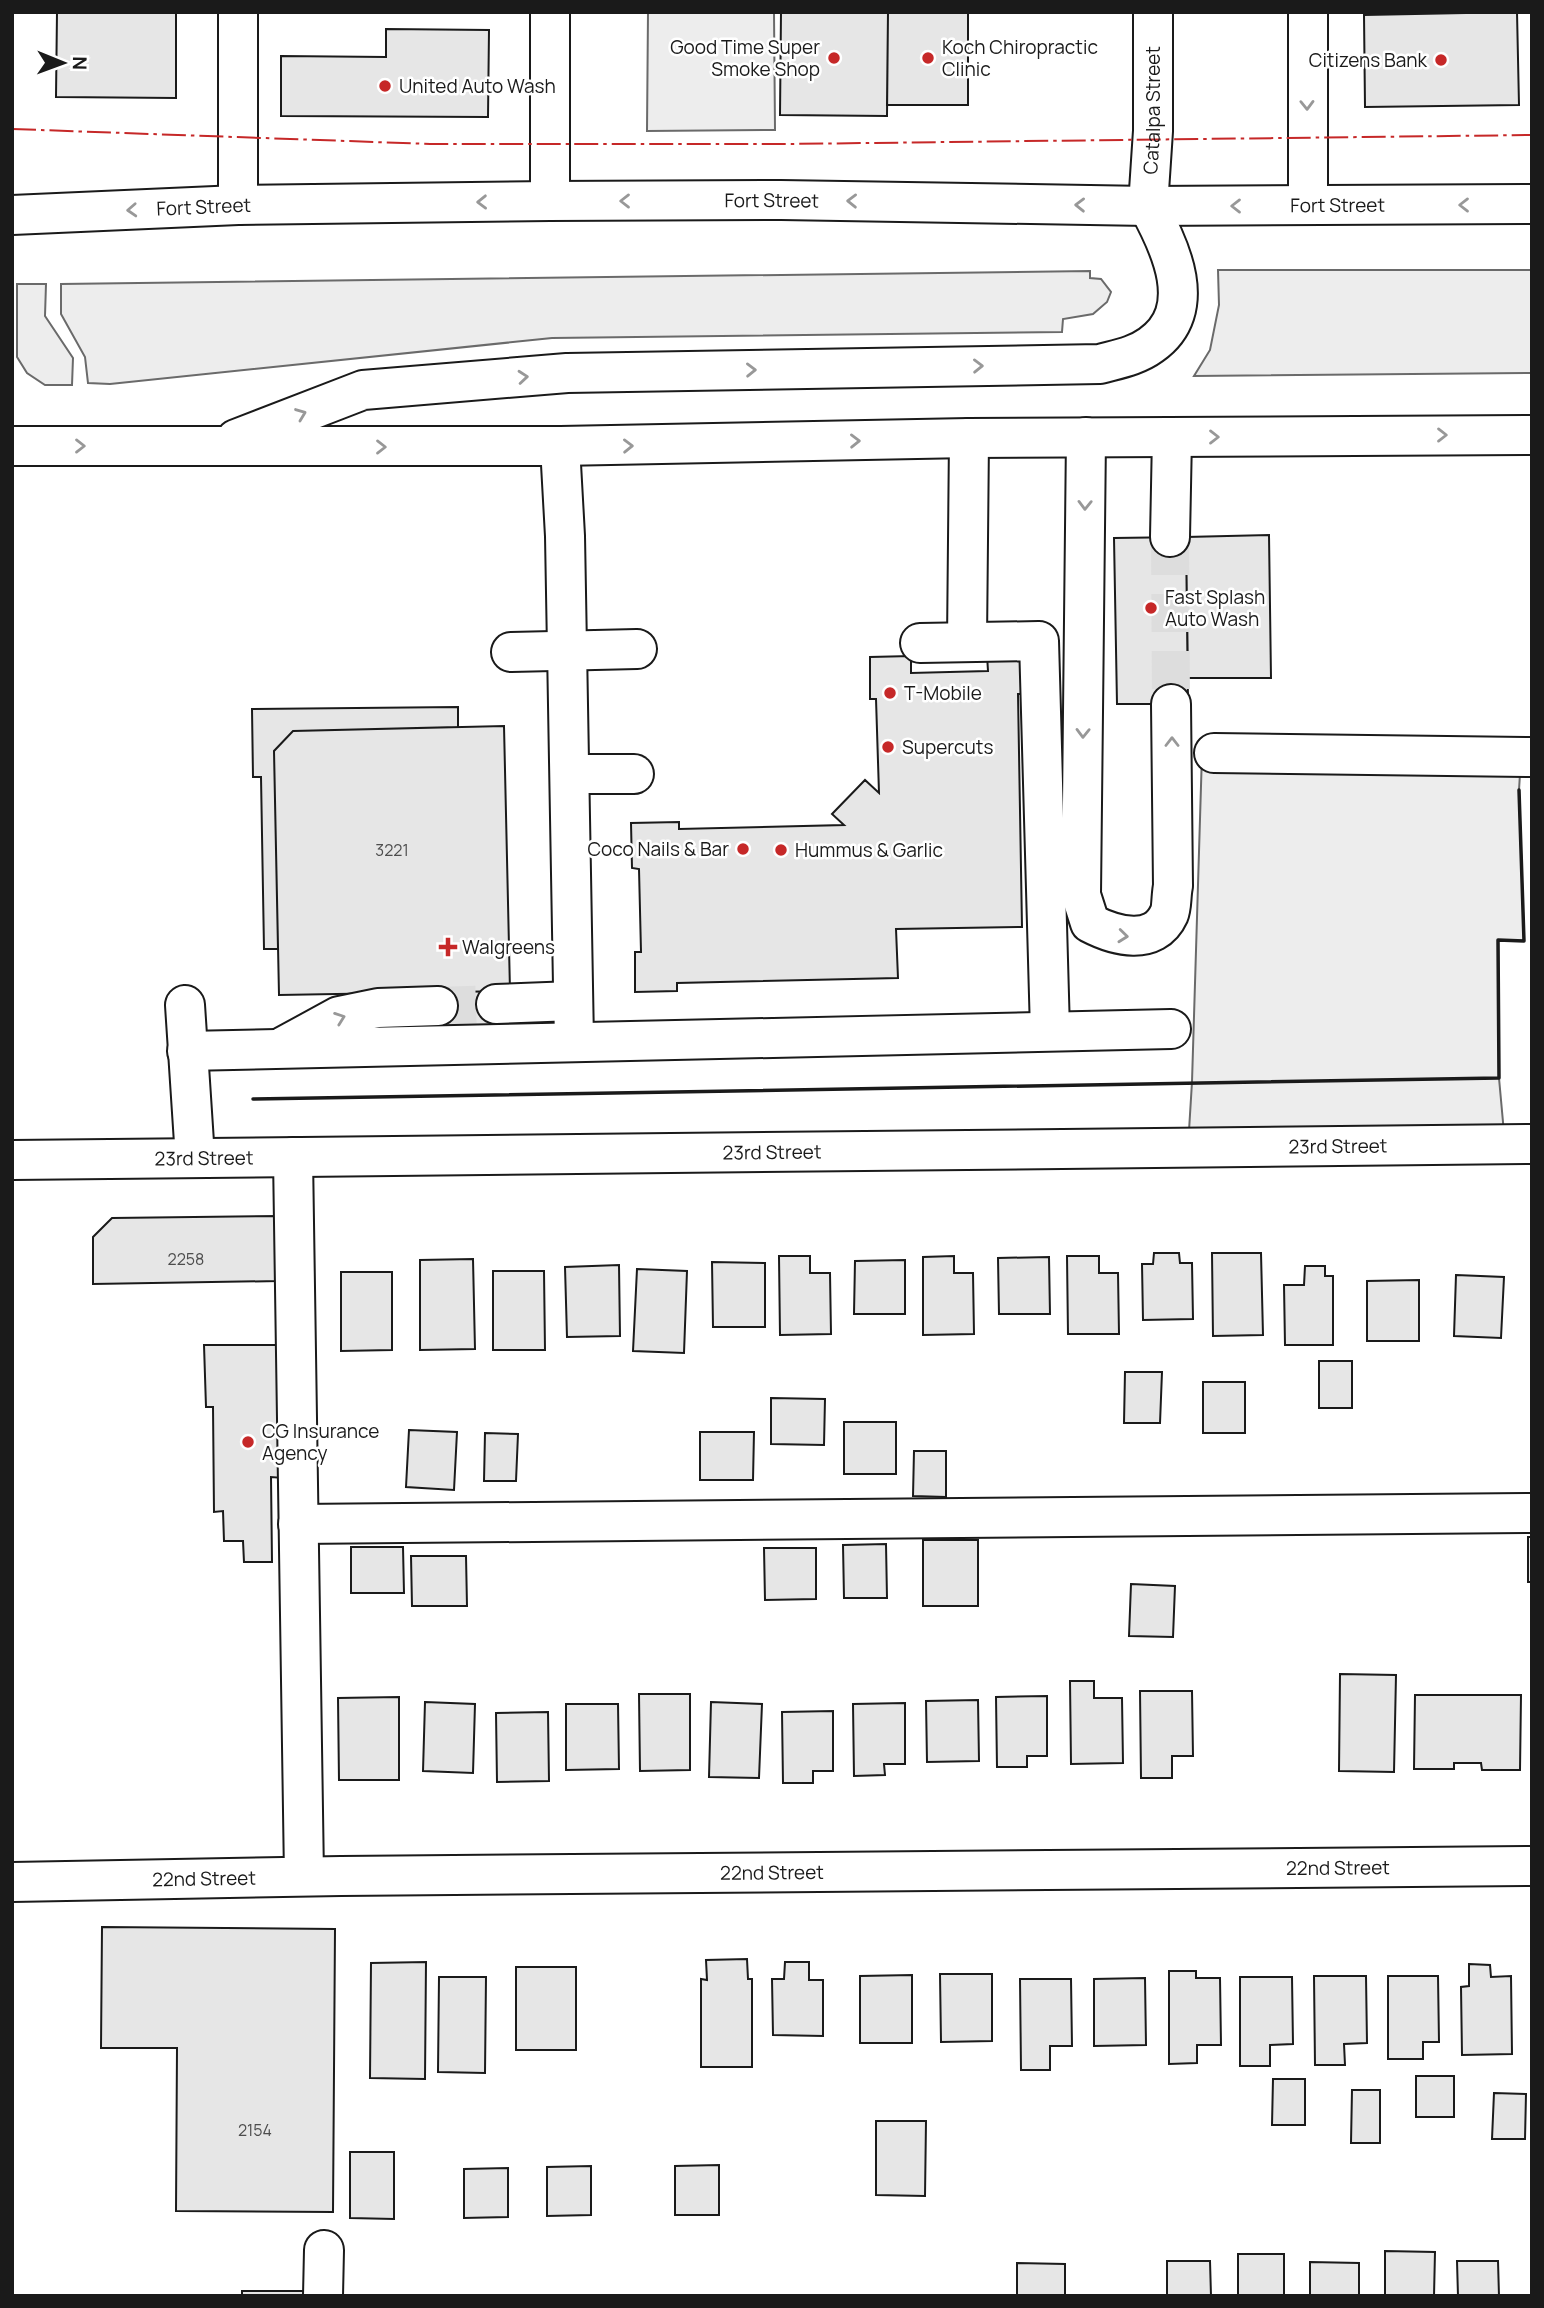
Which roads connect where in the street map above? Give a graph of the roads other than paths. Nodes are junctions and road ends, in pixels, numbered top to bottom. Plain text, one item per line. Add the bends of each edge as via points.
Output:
1 (238, 12) edge
2 (550, 12) edge
3 (1153, 12) edge
4 (1308, 12) edge
5 (550, 201) junction
6 (1532, 204) edge
7 (238, 205) junction
8 (1308, 205) junction
9 (1148, 206) junction
10 (12, 215) edge
11 (1532, 435) edge
12 (1086, 437) junction
13 (1172, 437) junction
14 (969, 438) junction
15 (12, 446) edge
16 (559, 446) junction
17 (214, 447) junction
18 (1170, 537) tunnel mouth
19 (967, 642) junction
20 (920, 643) dead end
21 (637, 649) dead end
22 (567, 651) junction
23 (511, 652) dead end
24 (1171, 704) tunnel mouth
25 (1214, 753) dead end
26 (1532, 757) edge
27 (569, 774) junction
28 (634, 774) dead end
29 (185, 1005) dead end
30 (496, 1014) tunnel mouth
31 (573, 1022) junction
32 (1171, 1029) dead end
33 (1050, 1031) junction
34 (337, 1048) junction
35 (279, 1049) junction
36 (187, 1051) junction
37 (1532, 1143) edge
38 (293, 1157) junction
39 (195, 1158) junction
40 (12, 1160) edge
41 (1532, 1513) edge
42 (298, 1524) junction
43 (1532, 1866) edge
44 (304, 1876) junction
45 (12, 1882) edge
46 (324, 2250) dead end
47 (323, 2296) edge

1 - 7 main road
2 - 5 main road
3 - 9 main road, Catalpa Street
4 -> 8 main road
5 -> 7 main road, Fort Street
9 -> 5 main road, Fort Street
6 -> 8 main road, Fort Street
7 -> 10 main road, Fort Street
8 -> 9 main road, Fort Street
17 -> 9 main road via 363,390 567,373 1100,364 1154,344 1174,314 1177,271
13 -> 11 main road
12 - 13 main road
12 - 14 main road
12 -> 24 main road via 1081,895 1090,923 1110,934 1136,937 1152,933 1168,915 1173,886
13 - 18 main road
16 -> 14 main road
14 - 19 main road
15 -> 17 main road
17 -> 16 main road
16 - 22 main road
19 - 20 main road
19 - 33 main road via 1039,641
21 - 22 main road
22 - 23 main road
22 - 27 main road
25 - 26 main road
27 - 28 main road
27 - 31 main road
29 - 36 main road
30 - 31 main road
31 - 33 main road
31 - 34 main road
32 - 33 main road
34 - 35 main road
35 -> 34 main road via 339,1016 378,1008 438,1016 376,1030
35 - 36 main road
36 - 39 main road
37 - 38 main road, 23rd Street
38 - 39 main road, 23rd Street
38 - 42 main road
39 - 40 main road, 23rd Street
41 - 42 main road
42 - 44 main road
43 - 44 main road, 22nd Street
44 - 45 main road, 22nd Street
46 - 47 main road

